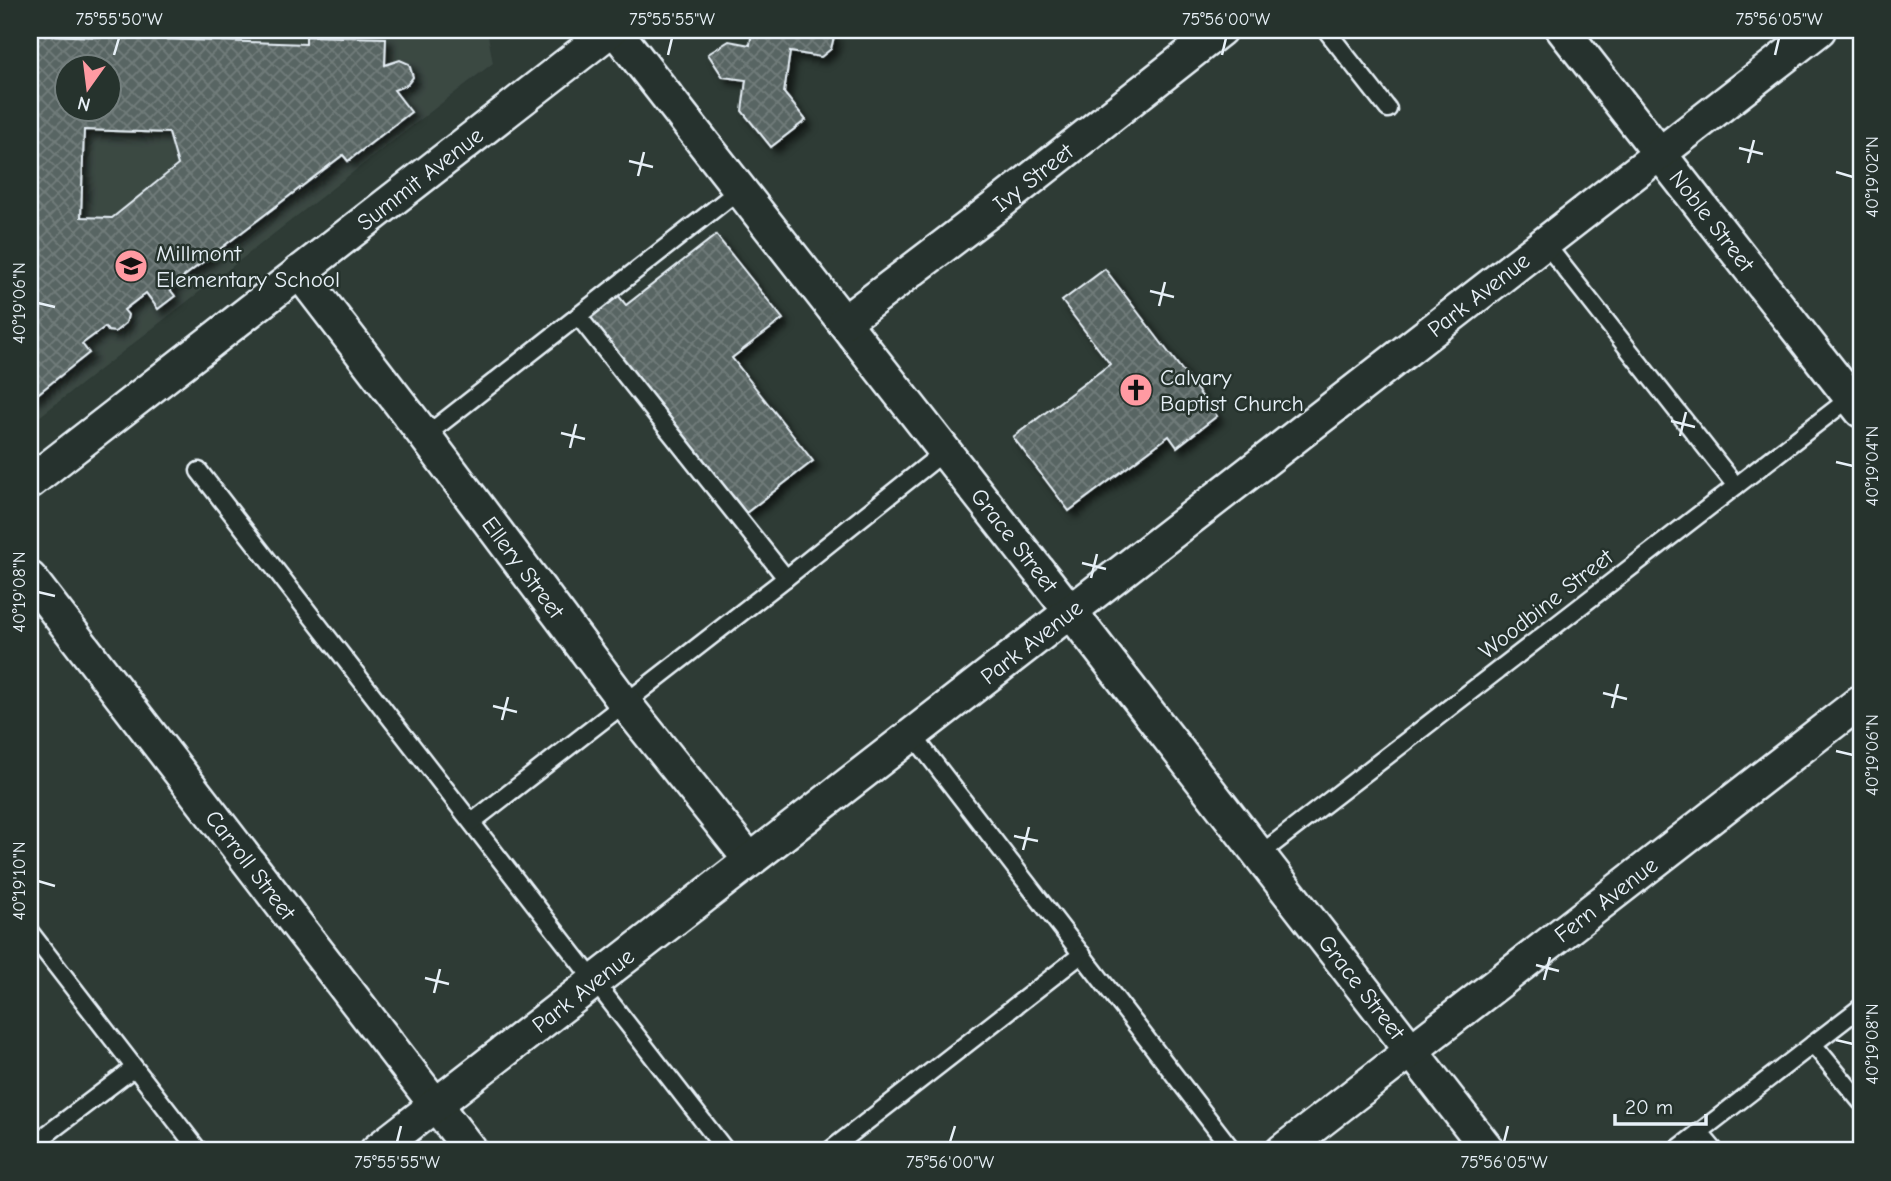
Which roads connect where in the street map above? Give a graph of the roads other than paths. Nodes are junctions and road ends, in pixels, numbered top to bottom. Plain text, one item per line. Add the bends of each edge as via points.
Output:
1 (613, 30) edge
2 (1220, 30) edge
3 (1326, 30) edge
4 (1563, 30) edge
5 (1819, 30) edge
6 (1388, 109) dead end
7 (1658, 153) junction
8 (740, 189) junction
9 (1544, 242) junction
10 (299, 272) junction
11 (578, 316) junction
12 (844, 322) junction
13 (1858, 399) edge
14 (425, 436) junction
15 (945, 451) junction
16 (199, 471) dead end
17 (30, 482) edge
18 (1736, 486) junction
19 (30, 578) edge
20 (786, 578) junction
21 (1070, 611) junction
22 (1861, 701) edge
23 (624, 702) junction
24 (912, 734) junction
25 (472, 822) junction
26 (1259, 855) junction
27 (750, 860) junction
28 (30, 932) edge
29 (1082, 954) junction
30 (595, 981) junction
31 (1861, 1007) edge
32 (1814, 1044) junction
33 (1411, 1051) junction
34 (134, 1068) junction
35 (1861, 1101) edge
36 (436, 1105) junction
37 (1699, 1132) junction
38 (30, 1147) edge
39 (199, 1151) edge
40 (376, 1151) edge
41 (471, 1151) edge
42 (726, 1151) edge
43 (829, 1151) edge
44 (1233, 1151) edge
45 (1282, 1151) edge
46 (1489, 1151) edge
47 (1675, 1151) edge
48 (1715, 1151) edge

1 - 8 street, Grace Street
1 - 10 street, Summit Avenue
2 - 12 street, Ivy Street
3 - 6 lane
4 - 7 street, Noble Street
5 - 7 street, Park Avenue
7 - 9 street, Park Avenue
7 - 13 street, Noble Street
8 - 11 lane
8 - 12 street, Grace Street
9 - 18 lane
9 - 21 street, Park Avenue
10 - 14 street, Ellery Street
10 - 17 street, Summit Avenue
11 - 14 lane
11 - 20 lane
12 - 15 street, Grace Street
13 - 18 lane, Woodbine Street
14 - 23 street, Ellery Street
15 - 20 lane
15 - 21 street, Grace Street
16 - 25 lane
18 - 26 lane, Woodbine Street
19 - 36 street, Carroll Street
20 - 23 lane
21 - 24 street, Park Avenue
21 - 26 street, Grace Street
22 - 33 street, Fern Avenue
23 - 25 lane
23 - 27 street, Ellery Street
24 - 27 street, Park Avenue
24 - 29 lane
25 - 30 lane
26 - 33 street, Grace Street
27 - 30 street, Park Avenue
28 - 34 lane
29 - 43 lane
29 - 44 lane
30 - 36 street, Park Avenue
30 - 42 lane
31 - 32 lane
32 - 35 lane
32 - 37 lane
33 - 45 street, Fern Avenue
33 - 46 street, Grace Street
34 - 38 lane
34 - 39 lane
36 - 40 street, Park Avenue
36 - 41 street, Carroll Street
37 - 47 lane
37 - 48 lane

